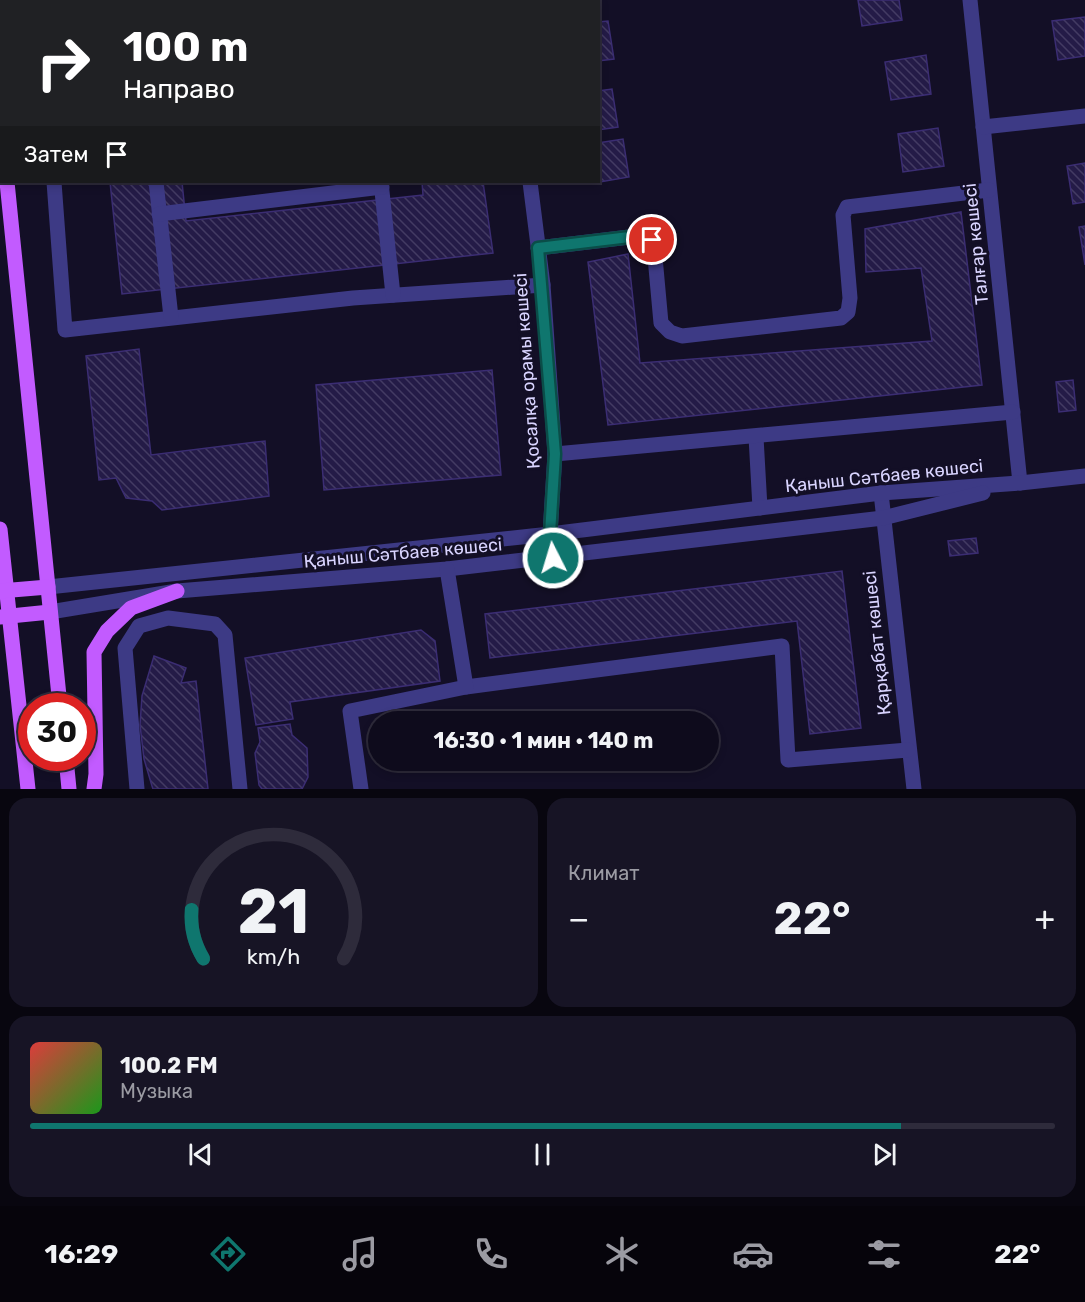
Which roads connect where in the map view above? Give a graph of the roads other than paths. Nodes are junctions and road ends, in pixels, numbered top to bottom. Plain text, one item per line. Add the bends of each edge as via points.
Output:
1 (970, 0) edge
2 (1085, 116) edge
3 (983, 127) junction
4 (7, 183) edge
5 (54, 183) edge
6 (156, 183) edge
7 (530, 183) edge
8 (381, 184) edge
9 (990, 190) junction
10 (159, 214) junction
11 (538, 248) junction
12 (543, 285) junction
13 (393, 296) junction
14 (171, 317) junction
15 (1013, 412) junction
16 (756, 437) junction
17 (555, 454) junction
18 (1085, 476) edge
19 (1020, 483) junction
20 (881, 492) junction
21 (759, 508) junction
22 (883, 518) junction
23 (0, 529) edge
24 (550, 534) junction
25 (553, 558) junction
26 (447, 569) junction
27 (48, 587) junction
28 (3, 591) edge
29 (177, 591) junction
30 (50, 612) junction
31 (4, 617) edge
32 (466, 687) junction
33 (59, 693) edge
34 (908, 750) junction
35 (67, 771) edge
36 (28, 789) edge
37 (69, 789) edge
38 (94, 789) edge
39 (137, 789) edge
40 (240, 789) edge
41 (361, 789) edge
42 (914, 789) edge

1 - 3 street, Талғар көшесі
2 - 3 street
3 - 9 street, Талғар көшесі
4 - 27 main road
5 - 14 street via 65,330
6 - 10 street
7 - 11 street, Қосалқа орамы көшесі
8 - 10 street
8 - 13 street
9 - 11 street via 847,207 843,215 848,312 829,320 682,336 661,323 654,246 646,235
9 - 15 street, Талғар көшесі
10 - 14 street
11 - 12 street, Қосалқа орамы көшесі
12 - 13 street
12 - 17 street, Қосалқа орамы көшесі
13 - 14 street
15 - 16 street
15 - 19 street, Талғар көшесі
16 - 17 street
16 - 21 street
17 - 24 street, Қосалқа орамы көшесі
18 - 19 street, Қаныш Сәтбаев көшесі
19 - 20 street, Қаныш Сәтбаев көшесі
19 - 22 street, Қаныш Сәтбаев көшесі
20 - 21 street, Қаныш Сәтбаев көшесі
20 - 22 street, Қарқабат көшесі
21 - 24 street, Қаныш Сәтбаев көшесі
22 - 25 street, Қаныш Сәтбаев көшесі
22 - 34 street, Қарқабат көшесі
23 - 28 main road
24 - 25 street, Қосалқа орамы көшесі
24 - 27 street, Қаныш Сәтбаев көшесі
25 - 26 street, Қаныш Сәтбаев көшесі
26 - 29 street, Қаныш Сәтбаев көшесі
26 - 32 street
27 - 28 main road, Қаныш Сәтбаев көшесі
27 - 30 main road
28 - 31 main road
29 - 30 street, Қаныш Сәтбаев көшесі
29 - 38 main road via 131,608 107,631 94,652
30 - 31 main road, Қаныш Сәтбаев көшесі
30 - 33 main road
31 - 36 main road
32 - 34 street via 782,646 788,760
32 - 41 street via 350,711
34 - 42 street, Қарқабат көшесі
35 - 37 main road
39 - 40 street via 126,648 139,626 168,618 215,624 225,635

